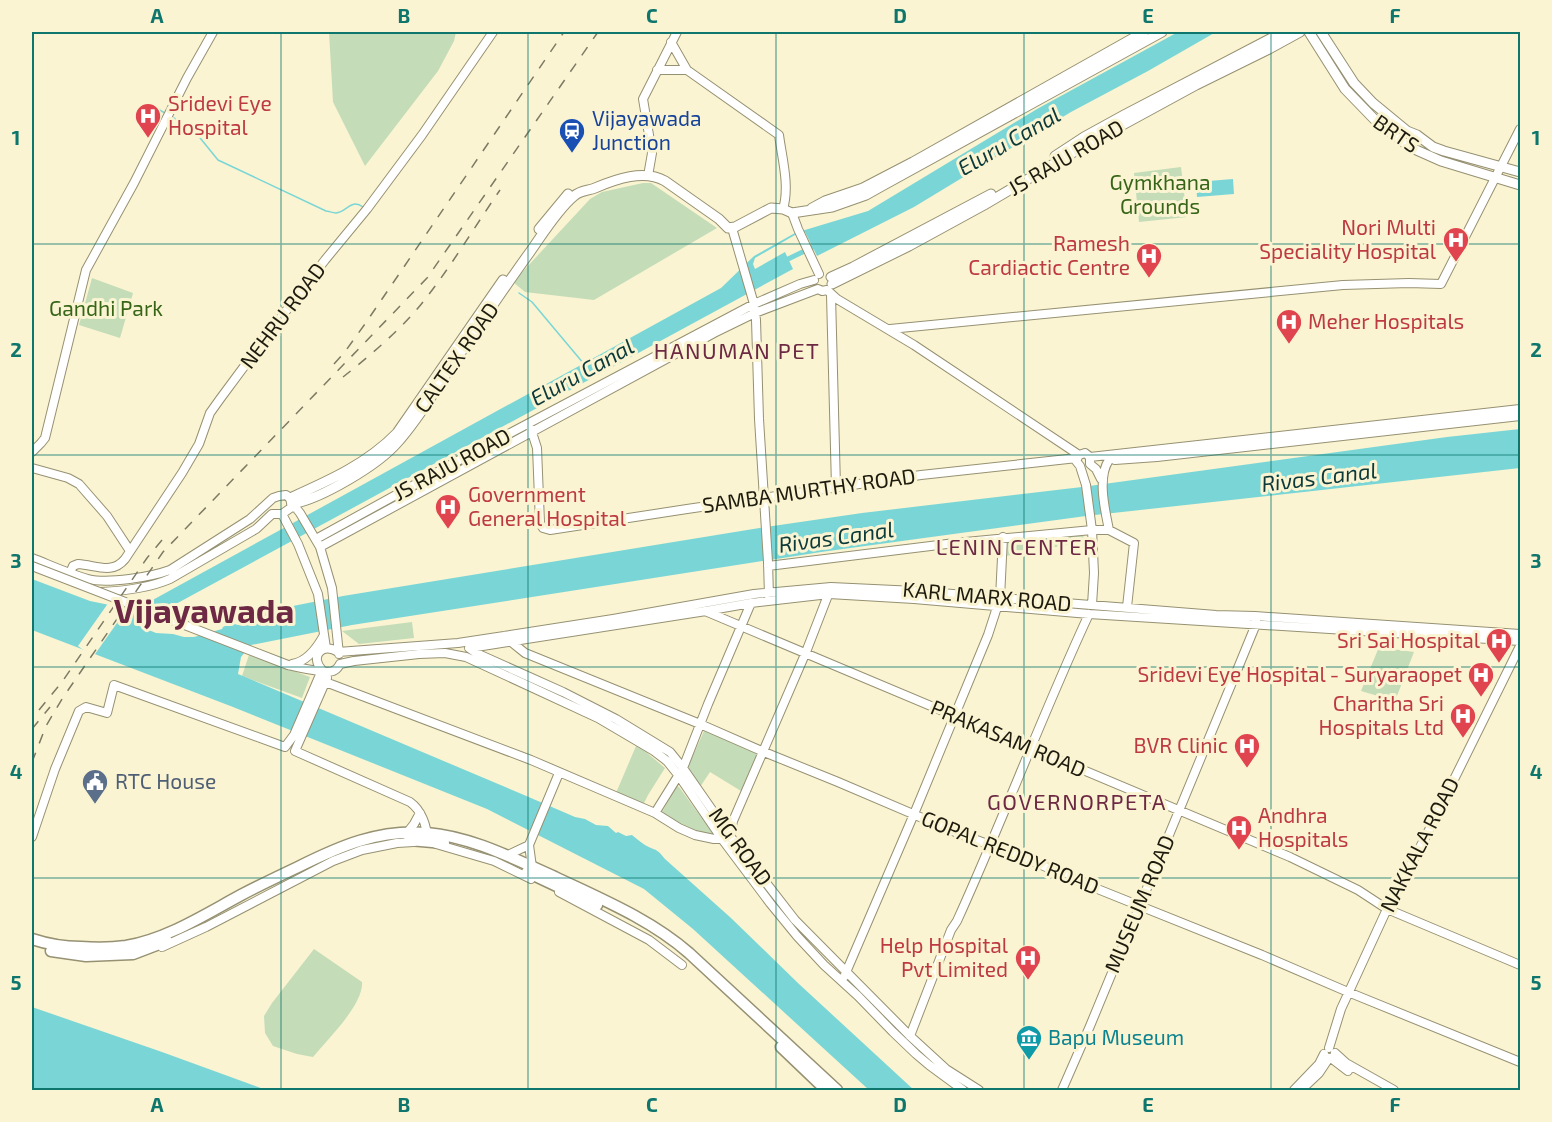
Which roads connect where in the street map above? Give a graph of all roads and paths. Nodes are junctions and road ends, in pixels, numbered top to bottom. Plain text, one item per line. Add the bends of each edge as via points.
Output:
1 (213, 32) edge
2 (494, 32) edge
3 (677, 32) edge
4 (1144, 32) edge
5 (1162, 32) edge
6 (1283, 32) edge
7 (1300, 32) edge
8 (1309, 32) edge
9 (1321, 32) edge
10 (671, 42) junction
11 (657, 70) junction
12 (687, 70) junction
13 (1521, 129) edge
14 (1502, 168) junction
15 (1521, 172) edge
16 (648, 176) junction
17 (1497, 178) junction
18 (1521, 185) edge
19 (810, 209) junction
20 (788, 211) junction
21 (728, 226) junction
22 (825, 284) junction
23 (754, 308) junction
24 (889, 330) junction
25 (1521, 410) edge
26 (1521, 417) edge
27 (1438, 422) junction
28 (531, 428) junction
29 (32, 452) edge
30 (1078, 460) junction
31 (1109, 460) junction
32 (1090, 461) junction
33 (32, 468) edge
34 (1102, 482) junction
35 (836, 487) junction
36 (765, 497) junction
37 (292, 503) junction
38 (268, 504) junction
39 (272, 514) junction
40 (283, 517) junction
41 (1091, 525) junction
42 (1109, 530) junction
43 (1003, 537) junction
44 (316, 540) junction
45 (130, 551) junction
46 (32, 558) edge
47 (768, 564) junction
48 (32, 568) edge
49 (70, 573) junction
50 (830, 591) junction
51 (769, 597) junction
52 (751, 603) junction
53 (999, 603) junction
54 (691, 604) junction
55 (1127, 607) junction
56 (1090, 609) junction
57 (706, 611) junction
58 (1256, 620) junction
59 (741, 626) junction
60 (1521, 634) edge
61 (338, 637) junction
62 (507, 639) junction
63 (1521, 641) edge
64 (324, 643) junction
65 (458, 643) junction
66 (1521, 646) edge
67 (363, 651) junction
68 (338, 652) junction
69 (806, 652) junction
70 (468, 653) junction
71 (303, 661) junction
72 (354, 661) junction
73 (288, 664) junction
74 (340, 664) junction
75 (321, 671) junction
76 (328, 682) junction
77 (318, 695) junction
78 (955, 716) junction
79 (700, 724) junction
80 (298, 736) junction
81 (1030, 748) junction
82 (764, 752) junction
83 (681, 772) junction
84 (560, 773) junction
85 (1179, 810) junction
86 (655, 813) junction
87 (914, 814) junction
88 (421, 816) junction
89 (729, 829) junction
90 (407, 833) junction
91 (440, 835) junction
92 (32, 837) edge
93 (427, 837) junction
94 (722, 839) junction
95 (529, 845) junction
96 (990, 845) junction
97 (508, 855) junction
98 (532, 867) junction
99 (1139, 905) junction
100 (1387, 909) junction
101 (32, 939) edge
102 (32, 946) edge
103 (130, 950) junction
104 (682, 965) dead end
105 (1521, 965) edge
106 (846, 972) junction
107 (841, 981) junction
108 (1348, 992) junction
109 (909, 1036) junction
110 (1330, 1054) junction
111 (1521, 1062) edge
112 (811, 1065) junction
113 (826, 1090) edge
114 (837, 1090) edge
115 (846, 1090) edge
116 (963, 1090) edge
117 (979, 1090) edge
118 (1062, 1090) edge
119 (1294, 1090) edge
120 (1301, 1090) edge
121 (1382, 1090) edge
122 (1394, 1090) edge

1 - 29 street via 86,270 45,438
2 - 45 street, NEHRU ROAD via 367,209 210,413 199,444
3 - 10 street
4 - 19 main road via 913,162
5 - 19 main road via 866,195 832,207
6 - 22 main road, JS RAJU ROAD via 1094,131 996,192
7 - 22 main road, JS RAJU ROAD via 1196,85 909,246
8 - 17 main road, BRTS via 1345,89 1388,131 1435,159
9 - 14 main road via 1354,83 1401,126 1433,147
10 - 11 street
10 - 12 street
11 - 12 street
11 - 16 street via 643,99 652,153
12 - 20 street via 779,135
13 - 14 street
14 - 15 main road
14 - 17 street
16 - 21 main road via 665,181
16 - 37 main road, CALTEX ROAD via 628,177 570,192 546,219 397,434 371,456
17 - 18 main road, BRTS
17 - 24 street via 1441,284 1343,285
19 - 20 main road
20 - 21 main road via 767,209
20 - 22 street
21 - 23 street
22 - 23 street, JS RAJU ROAD via 800,284
22 - 24 street
22 - 35 street
23 - 28 street, JS RAJU ROAD
23 - 36 street
24 - 30 street via 994,397
25 - 27 street
26 - 27 street
27 - 31 street
27 - 32 street
28 - 36 street, SAMBA MURTHY ROAD via 537,448 539,516 543,528 560,530
28 - 44 street, JS RAJU ROAD
30 - 32 street, SAMBA MURTHY ROAD via 1084,467
30 - 32 street via 1085,453
30 - 35 street, SAMBA MURTHY ROAD
30 - 41 street
31 - 32 street
31 - 34 street
32 - 34 street
33 - 45 street via 80,484
34 - 42 street
35 - 36 street, SAMBA MURTHY ROAD
36 - 47 street
37 - 38 street via 286,495 279,495
37 - 40 street
37 - 44 street
38 - 39 street
38 - 49 street via 159,575 99,581
39 - 40 street
39 - 48 street via 256,529 159,584 95,592
40 - 64 street via 318,594
41 - 42 street
41 - 43 street
41 - 56 street via 1094,573
42 - 55 street via 1134,543
43 - 47 street
43 - 53 street
44 - 61 street via 333,594
45 - 49 street, NEHRU ROAD via 113,568 78,564
46 - 49 street
47 - 51 street
48 - 73 street, bridge
50 - 51 street, KARL MARX ROAD
50 - 53 street, KARL MARX ROAD
50 - 69 street
51 - 52 street, KARL MARX ROAD
51 - 54 street, KARL MARX ROAD
52 - 57 street, KARL MARX ROAD
52 - 59 street
53 - 56 street, KARL MARX ROAD
53 - 78 street
54 - 57 street, PRAKASAM ROAD
54 - 62 street, KARL MARX ROAD
55 - 56 street, KARL MARX ROAD
55 - 58 street, KARL MARX ROAD
56 - 58 street, KARL MARX ROAD
56 - 81 street
57 - 59 street, PRAKASAM ROAD
57 - 62 street, KARL MARX ROAD
58 - 60 street, KARL MARX ROAD
58 - 63 street, KARL MARX ROAD
58 - 85 street, MUSEUM ROAD
59 - 69 street, PRAKASAM ROAD
59 - 79 street
61 - 67 street
61 - 68 street
62 - 65 street, KARL MARX ROAD
62 - 70 street, KARL MARX ROAD
62 - 79 street, GOPAL REDDY ROAD via 525,654
64 - 68 street
64 - 71 street
64 - 71 street
64 - 75 street via 316,661
65 - 67 street, KARL MARX ROAD
65 - 70 street, MG ROAD
66 - 100 street, NAKKALA ROAD
67 - 68 street, KARL MARX ROAD
68 - 74 street
69 - 78 street, PRAKASAM ROAD
69 - 82 street
70 - 72 street
70 - 83 street, MG ROAD via 476,653 500,669 563,692 623,722 670,752
71 - 73 street
72 - 74 street
72 - 76 street
73 - 75 street
74 - 75 street via 334,671
75 - 77 street
75 - 77 street
76 - 77 street
76 - 84 street
77 - 80 street
78 - 81 street, PRAKASAM ROAD
78 - 87 street
79 - 82 street, GOPAL REDDY ROAD
79 - 83 street
80 - 88 street via 295,751 410,802
80 - 92 street via 285,747 114,685 107,713 86,707 79,711
81 - 85 street, PRAKASAM ROAD
81 - 96 street
82 - 87 street, GOPAL REDDY ROAD
82 - 89 street
83 - 86 street
83 - 89 street, MG ROAD
83 - 94 street, MG ROAD
84 - 86 street
84 - 95 street
85 - 99 street, MUSEUM ROAD
85 - 100 street, PRAKASAM ROAD via 1304,863
86 - 94 street via 695,835
87 - 96 street, GOPAL REDDY ROAD
87 - 106 street
88 - 90 street
88 - 91 street
88 - 93 street
89 - 106 street, MG ROAD via 795,920
90 - 93 highway
90 - 103 highway via 375,836 340,846
91 - 93 highway
91 - 97 highway
93 - 103 highway via 353,849 172,939
93 - 113 highway via 500,859 654,934 684,957
94 - 107 street, MG ROAD via 797,936
95 - 97 street
95 - 98 street
96 - 99 street, GOPAL REDDY ROAD
96 - 109 street
97 - 98 highway
98 - 112 highway via 614,905 676,941
99 - 108 street, GOPAL REDDY ROAD
99 - 118 street, MUSEUM ROAD
100 - 105 street, PRAKASAM ROAD
100 - 108 street, NAKKALA ROAD
101 - 103 highway via 74,947
102 - 103 highway via 86,956
103 - 104 street via 136,957 175,942 333,861 362,850 408,842 436,844 513,869 650,940
106 - 107 street
106 - 109 street, MG ROAD
107 - 116 street, MG ROAD via 922,1059
108 - 110 street, NAKKALA ROAD
108 - 111 street, GOPAL REDDY ROAD
109 - 117 street, MG ROAD via 946,1069
110 - 119 street, NAKKALA ROAD
110 - 120 street, NAKKALA ROAD via 1319,1073
110 - 121 street via 1342,1067
110 - 122 street
112 - 114 highway
112 - 115 highway

